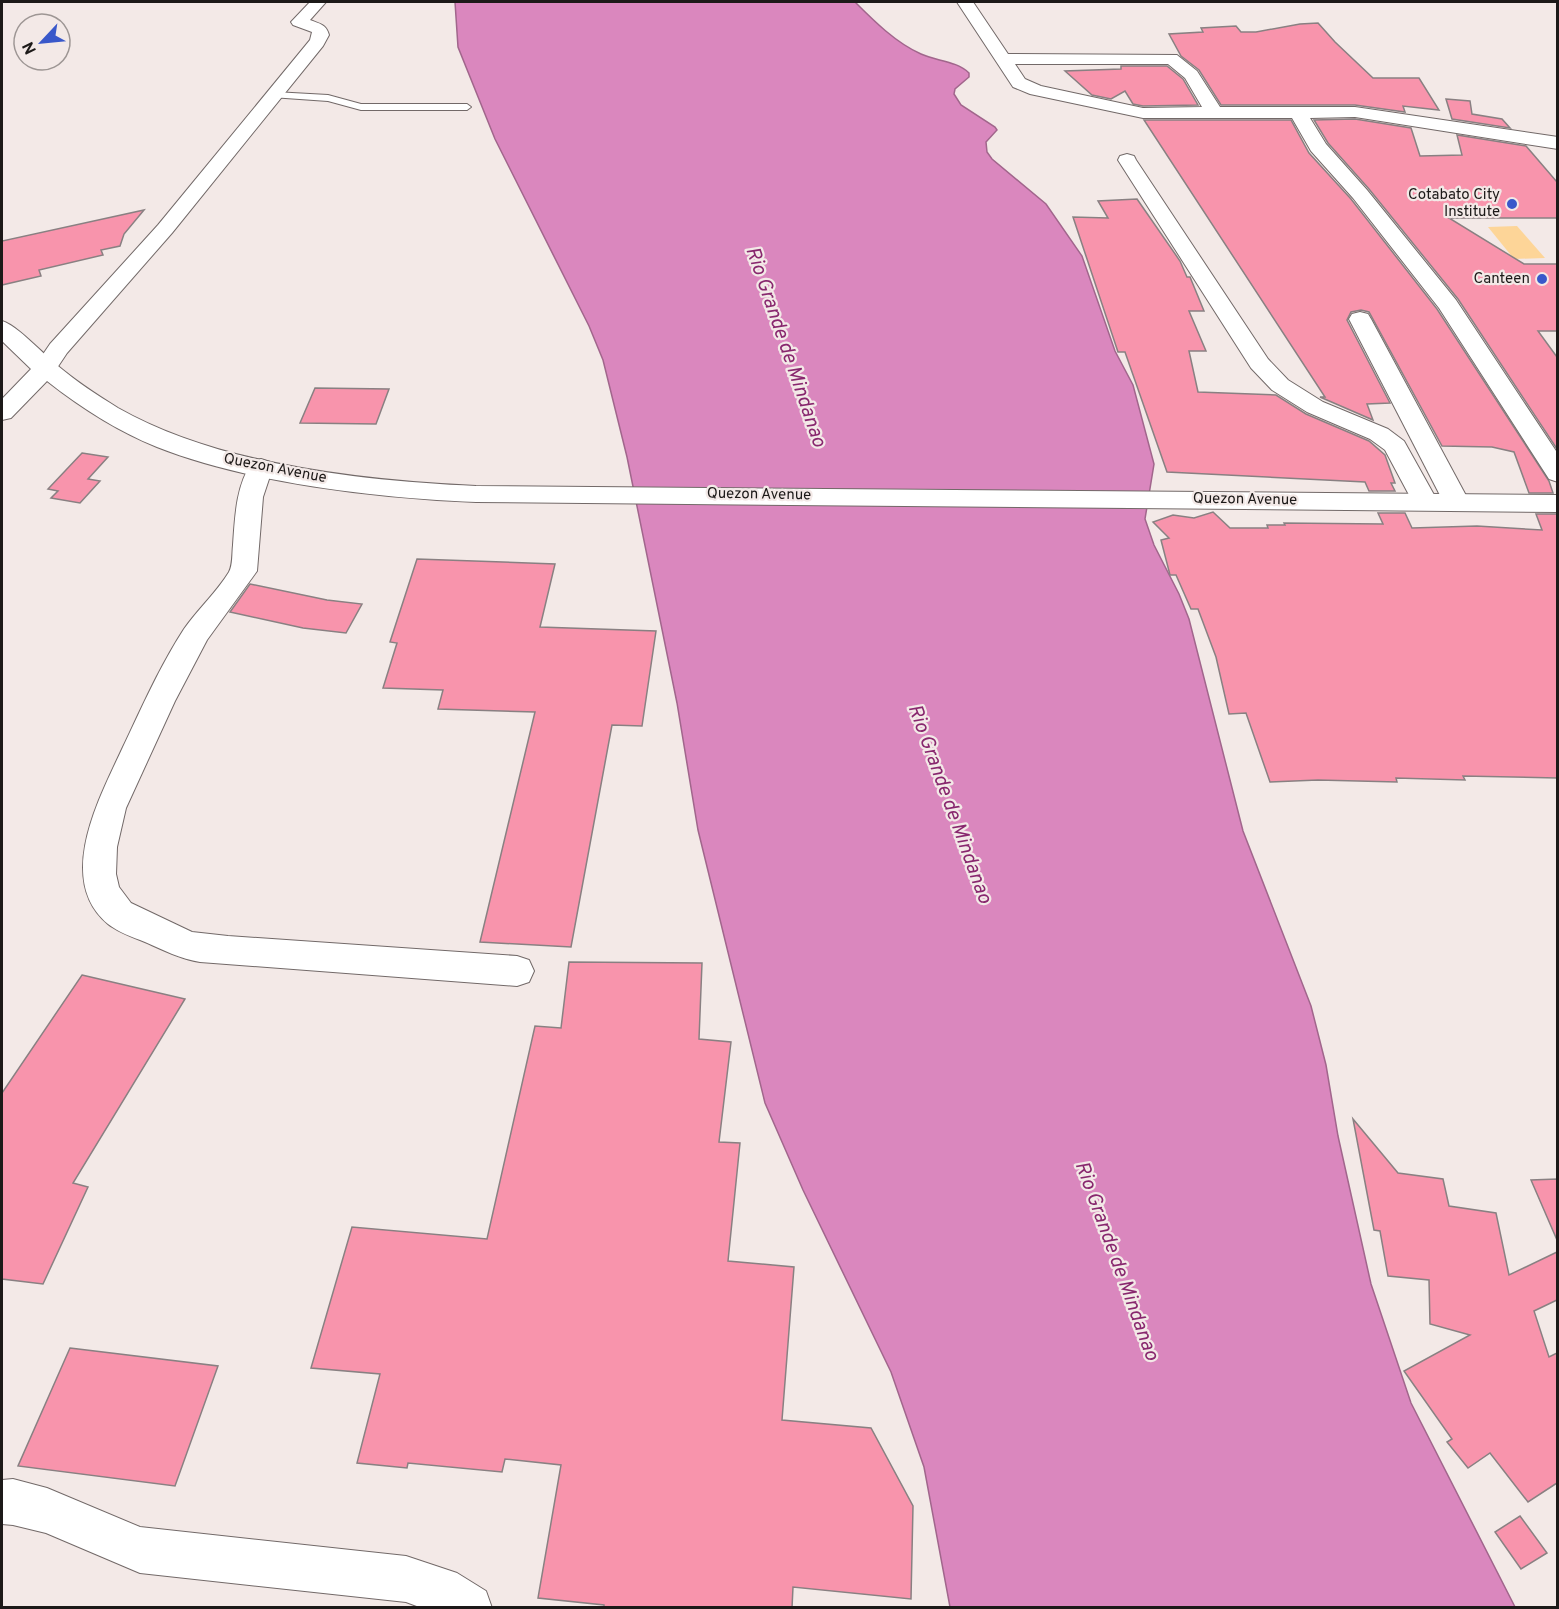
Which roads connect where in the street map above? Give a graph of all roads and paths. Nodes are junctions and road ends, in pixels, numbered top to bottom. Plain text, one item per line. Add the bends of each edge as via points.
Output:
1 (318, 2) edge
2 (965, 2) edge
3 (1002, 59) junction
4 (274, 94) junction
5 (467, 107) dead end
6 (1297, 111) junction
7 (1214, 112) junction
8 (1557, 143) edge
9 (1127, 160) dead end
10 (1360, 319) dead end
11 (2, 328) edge
12 (45, 369) junction
13 (2, 413) edge
14 (261, 467) junction
15 (1557, 474) edge
16 (1425, 502) junction
17 (1457, 503) junction
18 (1557, 504) edge
19 (517, 971) dead end
20 (2, 1502) edge
21 (469, 1608) edge

1 - 4 street via 300,22 319,29 321,35
2 - 3 street
3 - 7 street via 1019,83 1036,90 1143,113
3 - 7 street via 1171,59 1196,80
4 - 5 lane via 328,98 361,107
4 - 12 street
6 - 7 street
6 - 8 street via 1365,113
6 - 15 street via 1318,147 1448,305
9 - 16 street via 1259,363 1280,385 1315,407 1379,434 1395,446
10 - 17 street
11 - 12 street, Quezon Avenue
12 - 13 street
12 - 14 street, Quezon Avenue via 150,434 183,447
14 - 16 street, Quezon Avenue via 352,484 437,493
14 - 19 street via 250,497 244,571 195,634 110,808 99,861 106,897 117,912 190,945
16 - 17 street, Quezon Avenue
17 - 18 street, Quezon Avenue
20 - 21 street via 47,1511 140,1550 406,1579 440,1590

